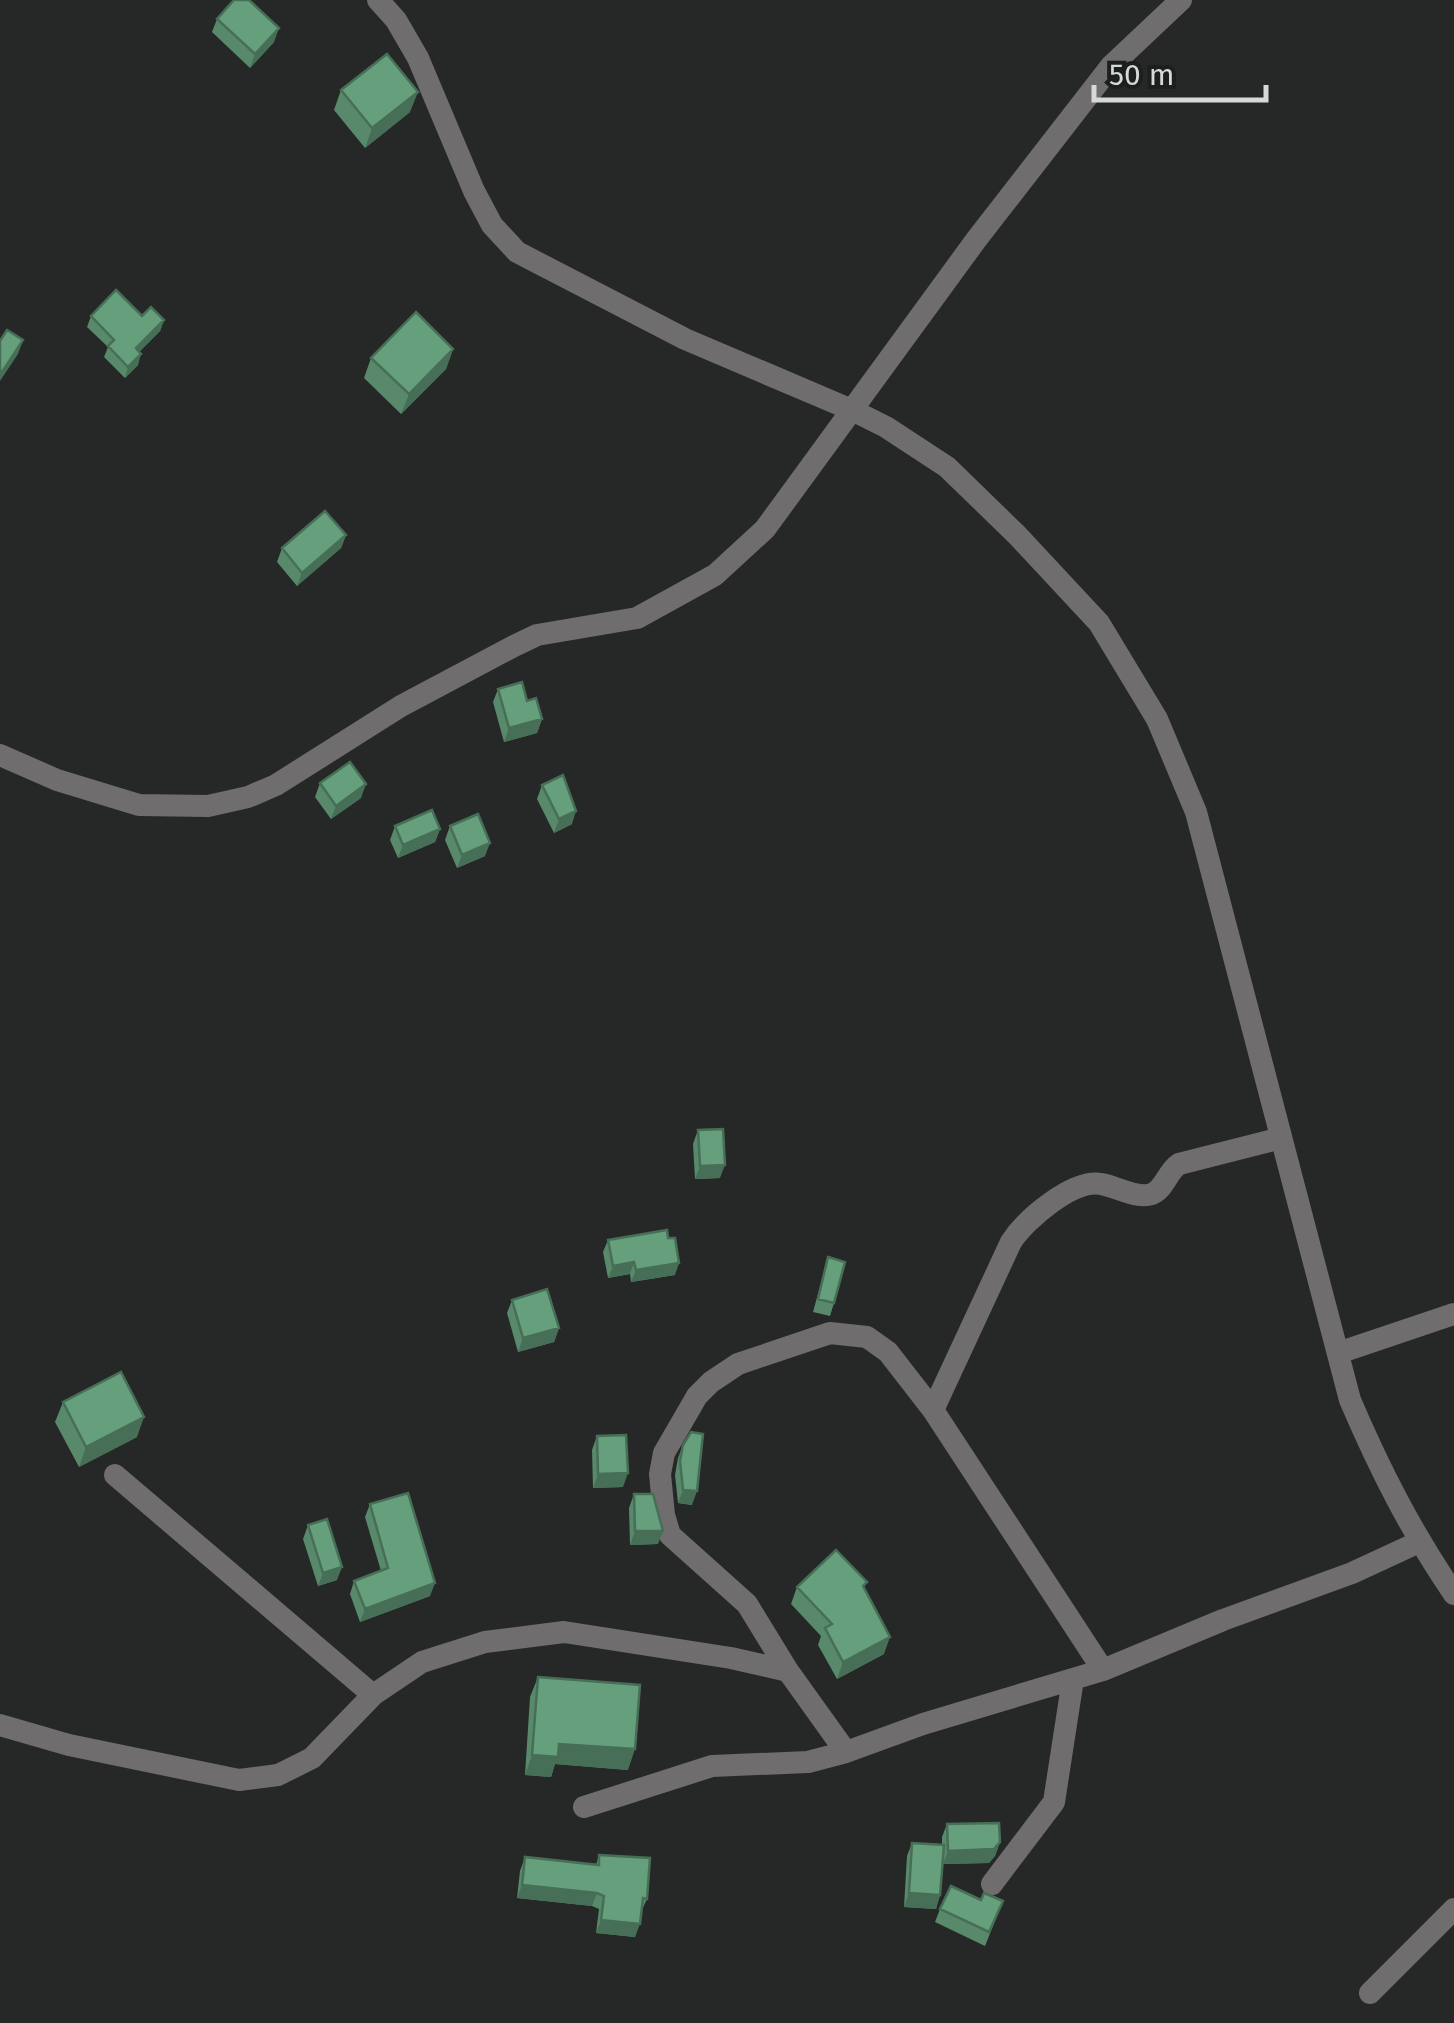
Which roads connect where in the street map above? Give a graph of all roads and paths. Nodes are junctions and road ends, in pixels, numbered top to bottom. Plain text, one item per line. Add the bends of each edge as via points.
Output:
1 (378, 0) edge
2 (1181, 0) edge
3 (852, 410) junction
4 (0, 755) edge
5 (1282, 1138) junction
6 (1454, 1314) edge
7 (1338, 1353) junction
8 (933, 1410) junction
9 (115, 1474) dead end
10 (1419, 1542) junction
11 (1454, 1594) edge
12 (1103, 1670) junction
13 (788, 1671) junction
14 (1073, 1679) junction
15 (373, 1694) junction
16 (0, 1725) edge
17 (846, 1752) junction
18 (584, 1807) dead end
19 (992, 1884) dead end
20 (1454, 1909) edge
21 (1370, 1993) dead end

1 - 3 street via 418,58 492,225 517,252 685,339
2 - 3 street via 1111,66
3 - 4 street via 766,529 715,574 637,618 525,640 248,797 208,806 139,806
3 - 5 street via 947,467 1017,535 1099,623 1156,719 1196,812
5 - 7 street
5 - 8 street via 1179,1164 1149,1195 1081,1185 1029,1220 1012,1242
6 - 7 street
7 - 10 street via 1383,1478
8 - 12 street
8 - 13 street via 888,1352 867,1337 830,1333 738,1364 712,1382 664,1453 660,1474 670,1534 747,1604
9 - 15 street
10 - 11 street
10 - 12 street
12 - 14 street
13 - 15 street via 564,1632 485,1642 422,1662
13 - 17 street
14 - 17 street
14 - 19 street via 1054,1802
15 - 16 street via 312,1758 278,1775 239,1780
17 - 18 street via 808,1762 712,1766
20 - 21 street

